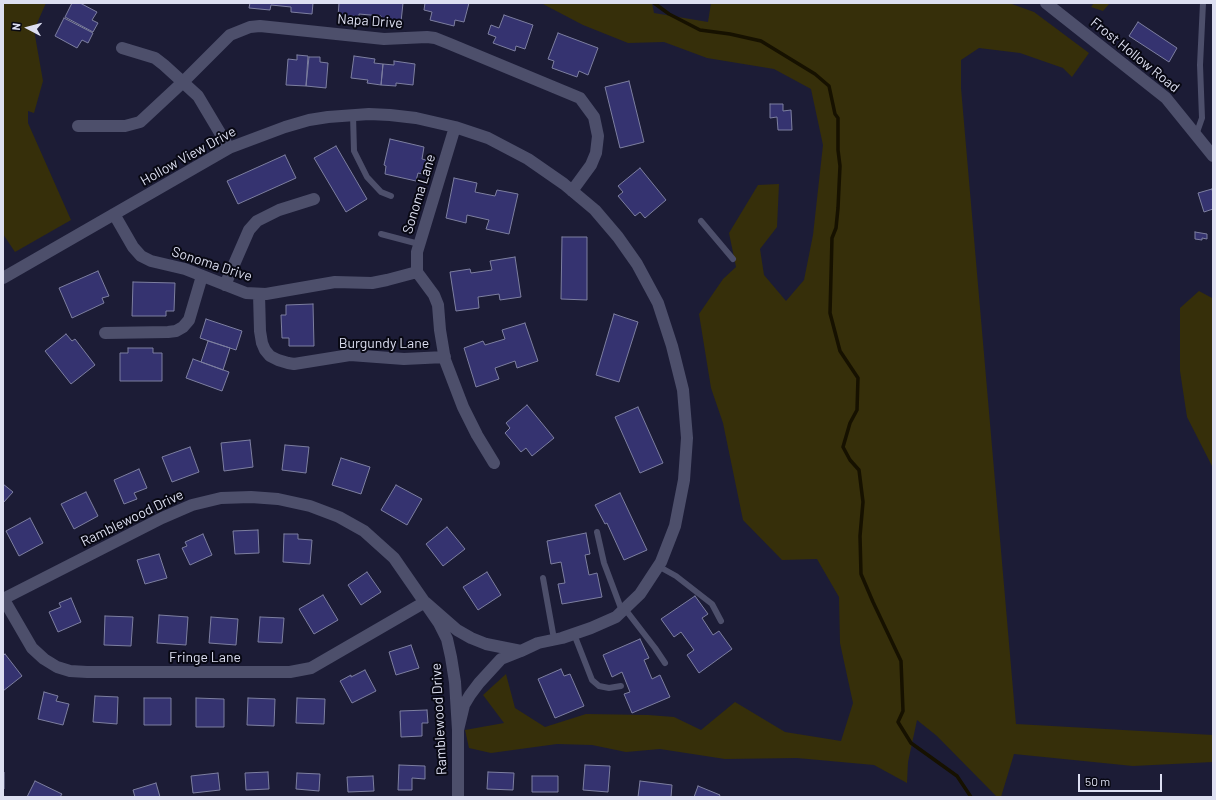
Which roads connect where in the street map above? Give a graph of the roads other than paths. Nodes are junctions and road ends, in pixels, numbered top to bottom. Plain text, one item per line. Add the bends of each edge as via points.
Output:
1 (1046, 3) edge
2 (1203, 3) edge
3 (122, 48) dead end
4 (183, 82) junction
5 (353, 115) junction
6 (78, 126) dead end
7 (455, 127) junction
8 (1196, 135) junction
9 (229, 148) junction
10 (1213, 156) edge
11 (572, 191) junction
12 (391, 196) dead end
13 (314, 199) dead end
14 (114, 214) junction
15 (701, 221) dead end
16 (381, 234) dead end
17 (419, 244) junction
18 (733, 259) dead end
19 (417, 272) junction
20 (5, 273) edge
21 (202, 276) junction
22 (225, 285) junction
23 (259, 294) junction
24 (105, 333) dead end
25 (445, 357) junction
26 (494, 463) dead end
27 (597, 532) dead end
28 (658, 566) junction
29 (543, 578) dead end
30 (3, 599) edge
31 (425, 602) junction
32 (624, 610) junction
33 (721, 621) dead end
34 (574, 634) junction
35 (554, 639) junction
36 (520, 651) junction
37 (665, 663) dead end
38 (621, 686) dead end
39 (458, 730) junction
40 (458, 797) edge

1 - 8 street, Frost Hollow Road via 1166,98
2 - 8 lane via 1200,65 1202,118
3 - 4 street via 155,58
4 - 6 street, Napa Drive via 140,122 125,126
4 - 9 street via 198,96
4 - 11 street, Napa Drive via 230,36 250,27 384,39 427,36 435,38 580,98 594,117 598,136 596,153 591,164
5 - 7 street, Hollow View Drive via 416,118
5 - 9 street, Hollow View Drive via 309,120
5 - 12 lane via 354,151 367,178 381,192
7 - 11 street, Hollow View Drive via 488,138 528,159
7 - 17 street, Sonoma Lane
8 - 10 street, Frost Hollow Road
9 - 14 street, Hollow View Drive
11 - 28 street, Hollow View Drive via 595,210 618,237 646,278 663,315 683,390 687,438 684,480 675,526
13 - 22 street via 279,210 257,221 249,230
14 - 20 street, Hollow View Drive
14 - 21 street, Sonoma Drive via 141,256
15 - 18 lane
16 - 17 lane
17 - 19 street, Sonoma Lane
19 - 23 street, Sonoma Drive via 372,283 335,282
19 - 25 street via 438,305
21 - 22 street, Sonoma Drive
21 - 24 street via 189,320 183,328 168,332
22 - 23 street, Sonoma Drive via 246,293
23 - 25 street, Burgundy Lane via 262,343 270,356 278,360 294,364 350,355 404,359
25 - 26 street via 463,407
27 - 32 lane via 604,563
28 - 32 street, Hollow View Drive via 640,594
28 - 33 lane via 676,576 712,604
29 - 35 lane
30 - 31 street, Fringe Lane via 32,648 44,660 70,671 88,672 290,672 311,668
30 - 31 street, Ramblewood Drive via 192,505 221,498 251,497 278,499 310,506 339,517 364,531 394,558
31 - 36 street via 457,630 486,644
31 - 39 street, Ramblewood Drive via 439,623 448,645 455,682
32 - 34 street, Hollow View Drive via 616,617
32 - 37 lane
34 - 35 street, Hollow View Drive
34 - 38 lane via 592,680 599,686
35 - 36 street, Hollow View Drive
36 - 39 street, Hollow View Drive via 501,659 470,694 464,705
39 - 40 street, Ramblewood Drive

